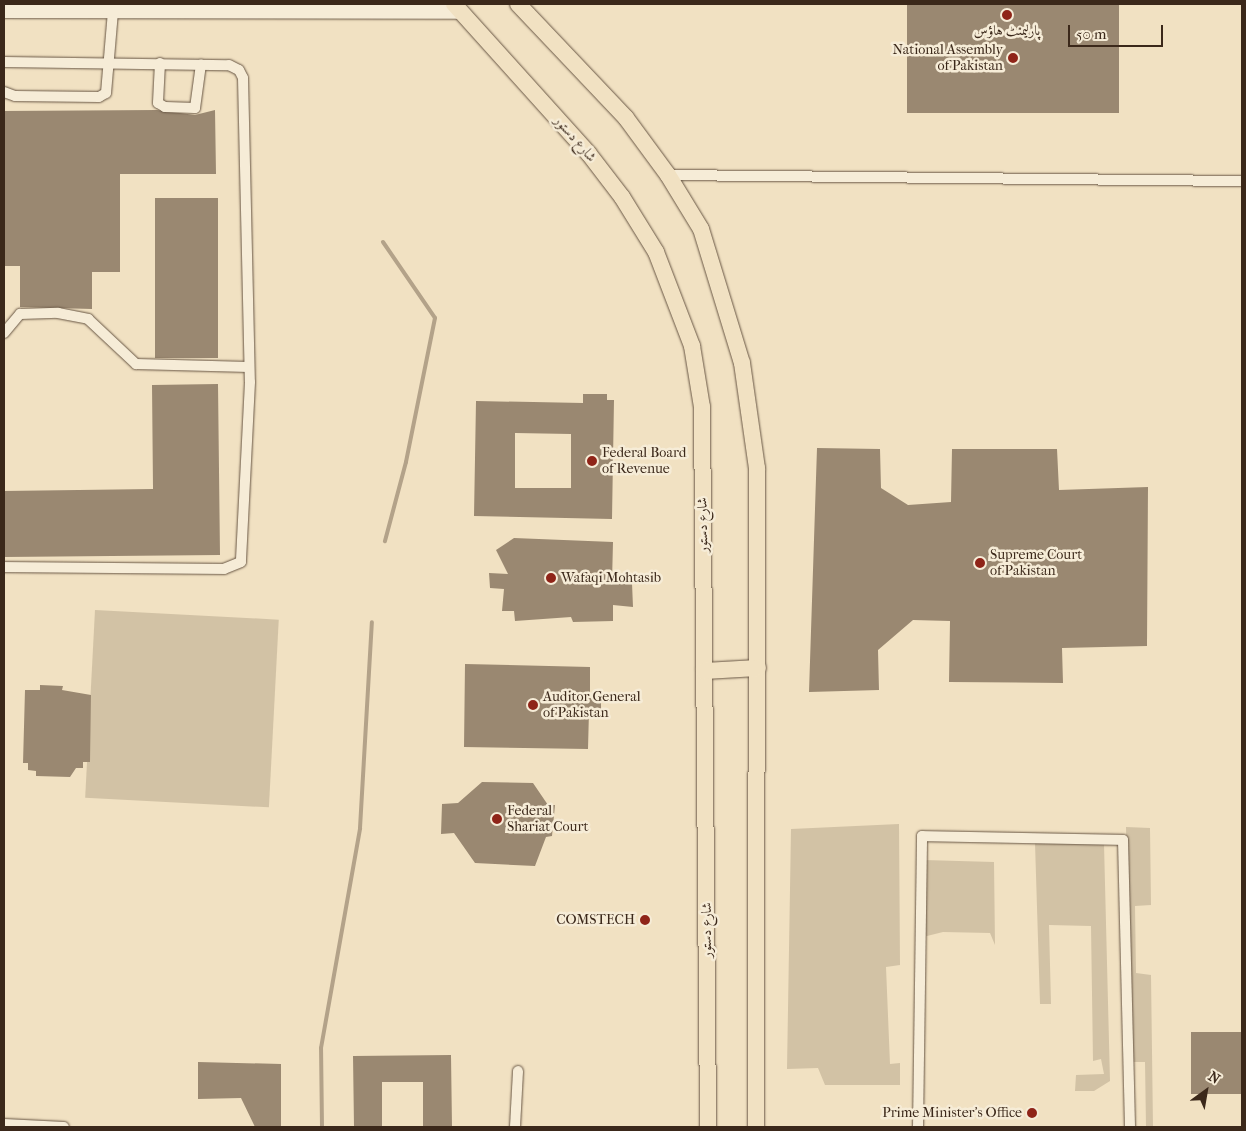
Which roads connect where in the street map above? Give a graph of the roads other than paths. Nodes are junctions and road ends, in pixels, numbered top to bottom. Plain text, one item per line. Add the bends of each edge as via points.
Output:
1 (518, 4) edge
2 (457, 8) edge
3 (4, 11) edge
4 (113, 11) junction
5 (111, 61) junction
6 (4, 62) edge
7 (160, 62) junction
8 (201, 64) junction
9 (4, 92) edge
10 (668, 175) junction
11 (1242, 181) edge
12 (4, 333) edge
13 (249, 367) junction
14 (4, 567) edge
15 (758, 668) junction
16 (704, 671) junction
17 (518, 1071) dead end
18 (4, 1124) edge
19 (64, 1127) edge
20 (515, 1127) edge
21 (708, 1127) edge
22 (756, 1127) edge
23 (918, 1127) edge
24 (1130, 1127) edge

1 - 10 main road via 626,118
2 - 4 street
2 - 16 main road, شارع دستور via 589,154 622,198 656,252 692,346 702,407
3 - 4 street
4 - 5 street
5 - 6 street
5 - 7 street
5 - 9 street via 110,85 99,97 15,96
7 - 8 street
7 - 8 street via 158,103 188,108 199,103
8 - 13 street via 229,65 243,78
10 - 11 street
10 - 15 main road via 701,229 733,325 748,395 757,468
12 - 13 street via 20,314 58,313 88,319 136,364
13 - 14 street via 241,562 224,568
15 - 16 main road
15 - 22 main road
16 - 21 main road, شارع دستور
17 - 20 street
18 - 19 street
23 - 24 street via 922,836 1123,840

